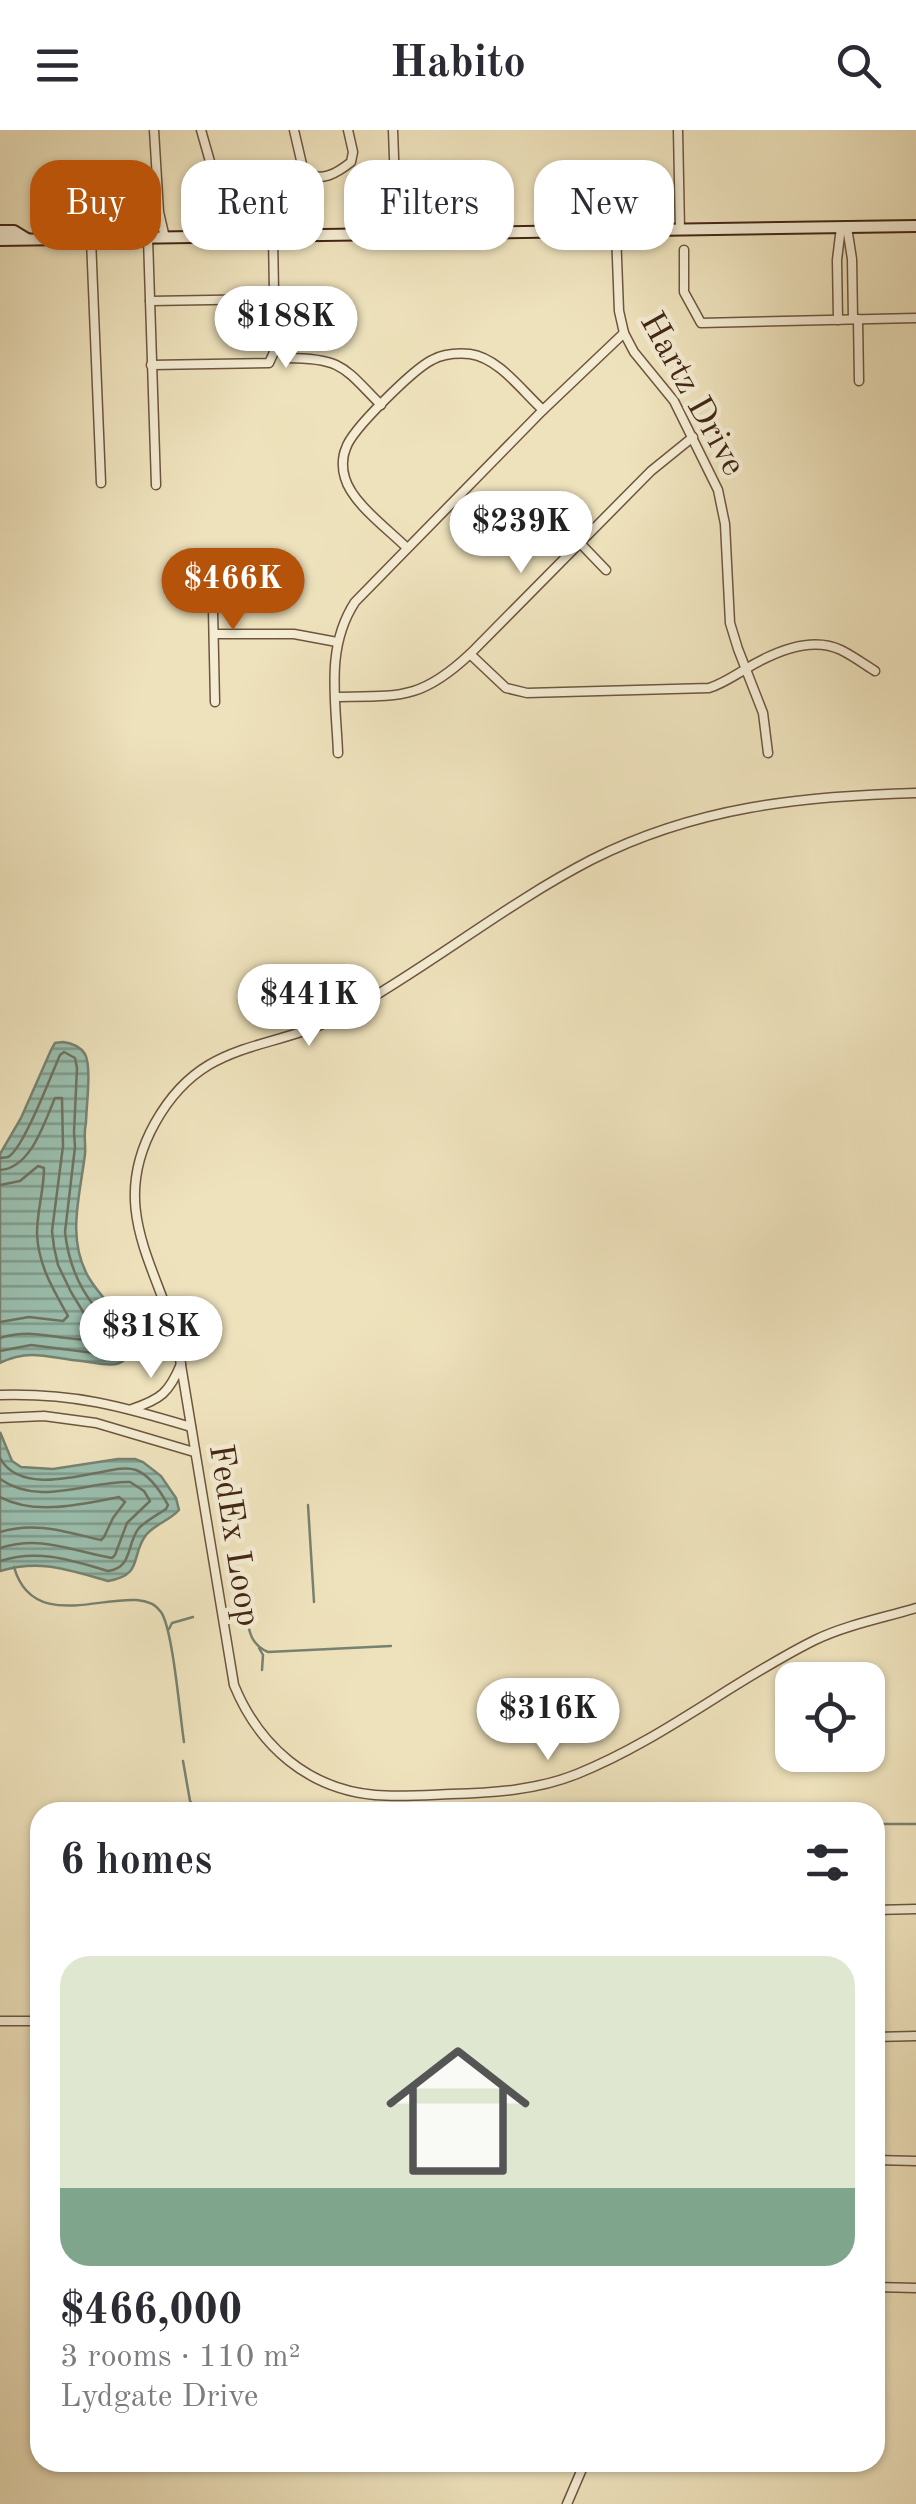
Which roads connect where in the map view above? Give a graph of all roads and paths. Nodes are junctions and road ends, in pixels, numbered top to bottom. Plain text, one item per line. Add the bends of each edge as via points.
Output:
1 (154, 130) edge
2 (201, 130) edge
3 (294, 130) edge
4 (348, 130) edge
5 (393, 130) edge
6 (678, 130) edge
7 (210, 160) edge
8 (395, 160) edge
9 (916, 226) edge
10 (844, 227) junction
11 (674, 230) edge
12 (680, 230) junction
13 (0, 231) edge
14 (161, 238) edge
15 (165, 238) junction
16 (181, 238) edge
17 (0, 240) edge
18 (28, 240) joint
19 (91, 250) edge
20 (148, 250) edge
21 (273, 250) edge
22 (617, 250) edge
23 (684, 250) dead end
24 (275, 299) junction
25 (150, 301) junction
26 (916, 318) edge
27 (856, 319) junction
28 (838, 320) junction
29 (624, 333) junction
30 (287, 358) dead end
31 (151, 365) junction
32 (859, 381) dead end
33 (381, 406) junction
34 (543, 410) junction
35 (694, 437) junction
36 (101, 483) dead end
37 (156, 485) dead end
38 (580, 543) junction
39 (406, 547) junction
40 (212, 564) dead end
41 (606, 570) dead end
42 (214, 634) junction
43 (337, 642) junction
44 (470, 654) junction
45 (746, 668) junction
46 (875, 670) dead end
47 (336, 697) junction
48 (215, 702) dead end
49 (338, 753) dead end
50 (768, 753) dead end
51 (916, 793) edge
52 (181, 1364) junction
53 (36, 1394) junction
54 (0, 1395) edge
55 (132, 1409) junction
56 (36, 1417) junction
57 (0, 1418) edge
58 (190, 1427) junction
59 (194, 1452) junction
60 (916, 1608) edge
61 (916, 1909) edge
62 (885, 1910) edge
63 (0, 2021) edge
64 (30, 2022) edge
65 (916, 2036) edge
66 (885, 2037) edge
67 (885, 2160) edge
68 (916, 2161) edge
69 (885, 2287) edge
70 (916, 2288) edge
71 (580, 2472) edge
72 (567, 2504) edge

1 - 15 street
2 - 7 street
3 - 4 street via 304,173 314,178 351,162
5 - 8 street
6 - 12 street
9 - 10 main road
10 - 12 main road
10 - 27 street
10 - 28 street
11 - 12 main road
13 - 18 main road via 14,230
14 - 15 main road
15 - 16 main road
17 - 18 main road
19 - 36 street
20 - 25 street
21 - 24 street
22 - 29 street, Hartz Drive
23 - 28 street via 684,292 701,323
24 - 25 street
24 - 31 street via 269,363
25 - 31 street
26 - 27 street
27 - 28 street
27 - 32 street
29 - 34 street
29 - 35 street, Hartz Drive
30 - 33 street via 332,362
31 - 37 street
33 - 34 street via 429,361 460,354 496,365
33 - 39 street via 350,439 344,473 354,496
34 - 39 street
35 - 38 street
35 - 45 street, Hartz Drive via 722,501 728,610
38 - 41 street
38 - 44 street
39 - 43 street via 356,602
40 - 42 street
42 - 43 street via 294,634
42 - 48 street
43 - 47 street
44 - 45 street via 506,688 527,693 700,690
44 - 47 street via 422,689
45 - 46 street via 816,645
45 - 50 street, Hartz Drive via 764,713
47 - 49 street
51 - 52 street, FedEx Loop via 760,805 635,841 526,897 343,1014 233,1052 196,1073 154,1125 136,1182 138,1234
52 - 55 street via 164,1395
52 - 58 street, FedEx Loop
53 - 54 street
53 - 55 street
53 - 56 street
55 - 58 street
56 - 57 street
56 - 59 street via 96,1423
58 - 59 street, FedEx Loop
59 - 60 street, FedEx Loop via 240,1700 283,1757 325,1784 358,1793 494,1793 574,1775 817,1638
61 - 62 street
63 - 64 street
65 - 66 street
67 - 68 street
69 - 70 street
71 - 72 street

